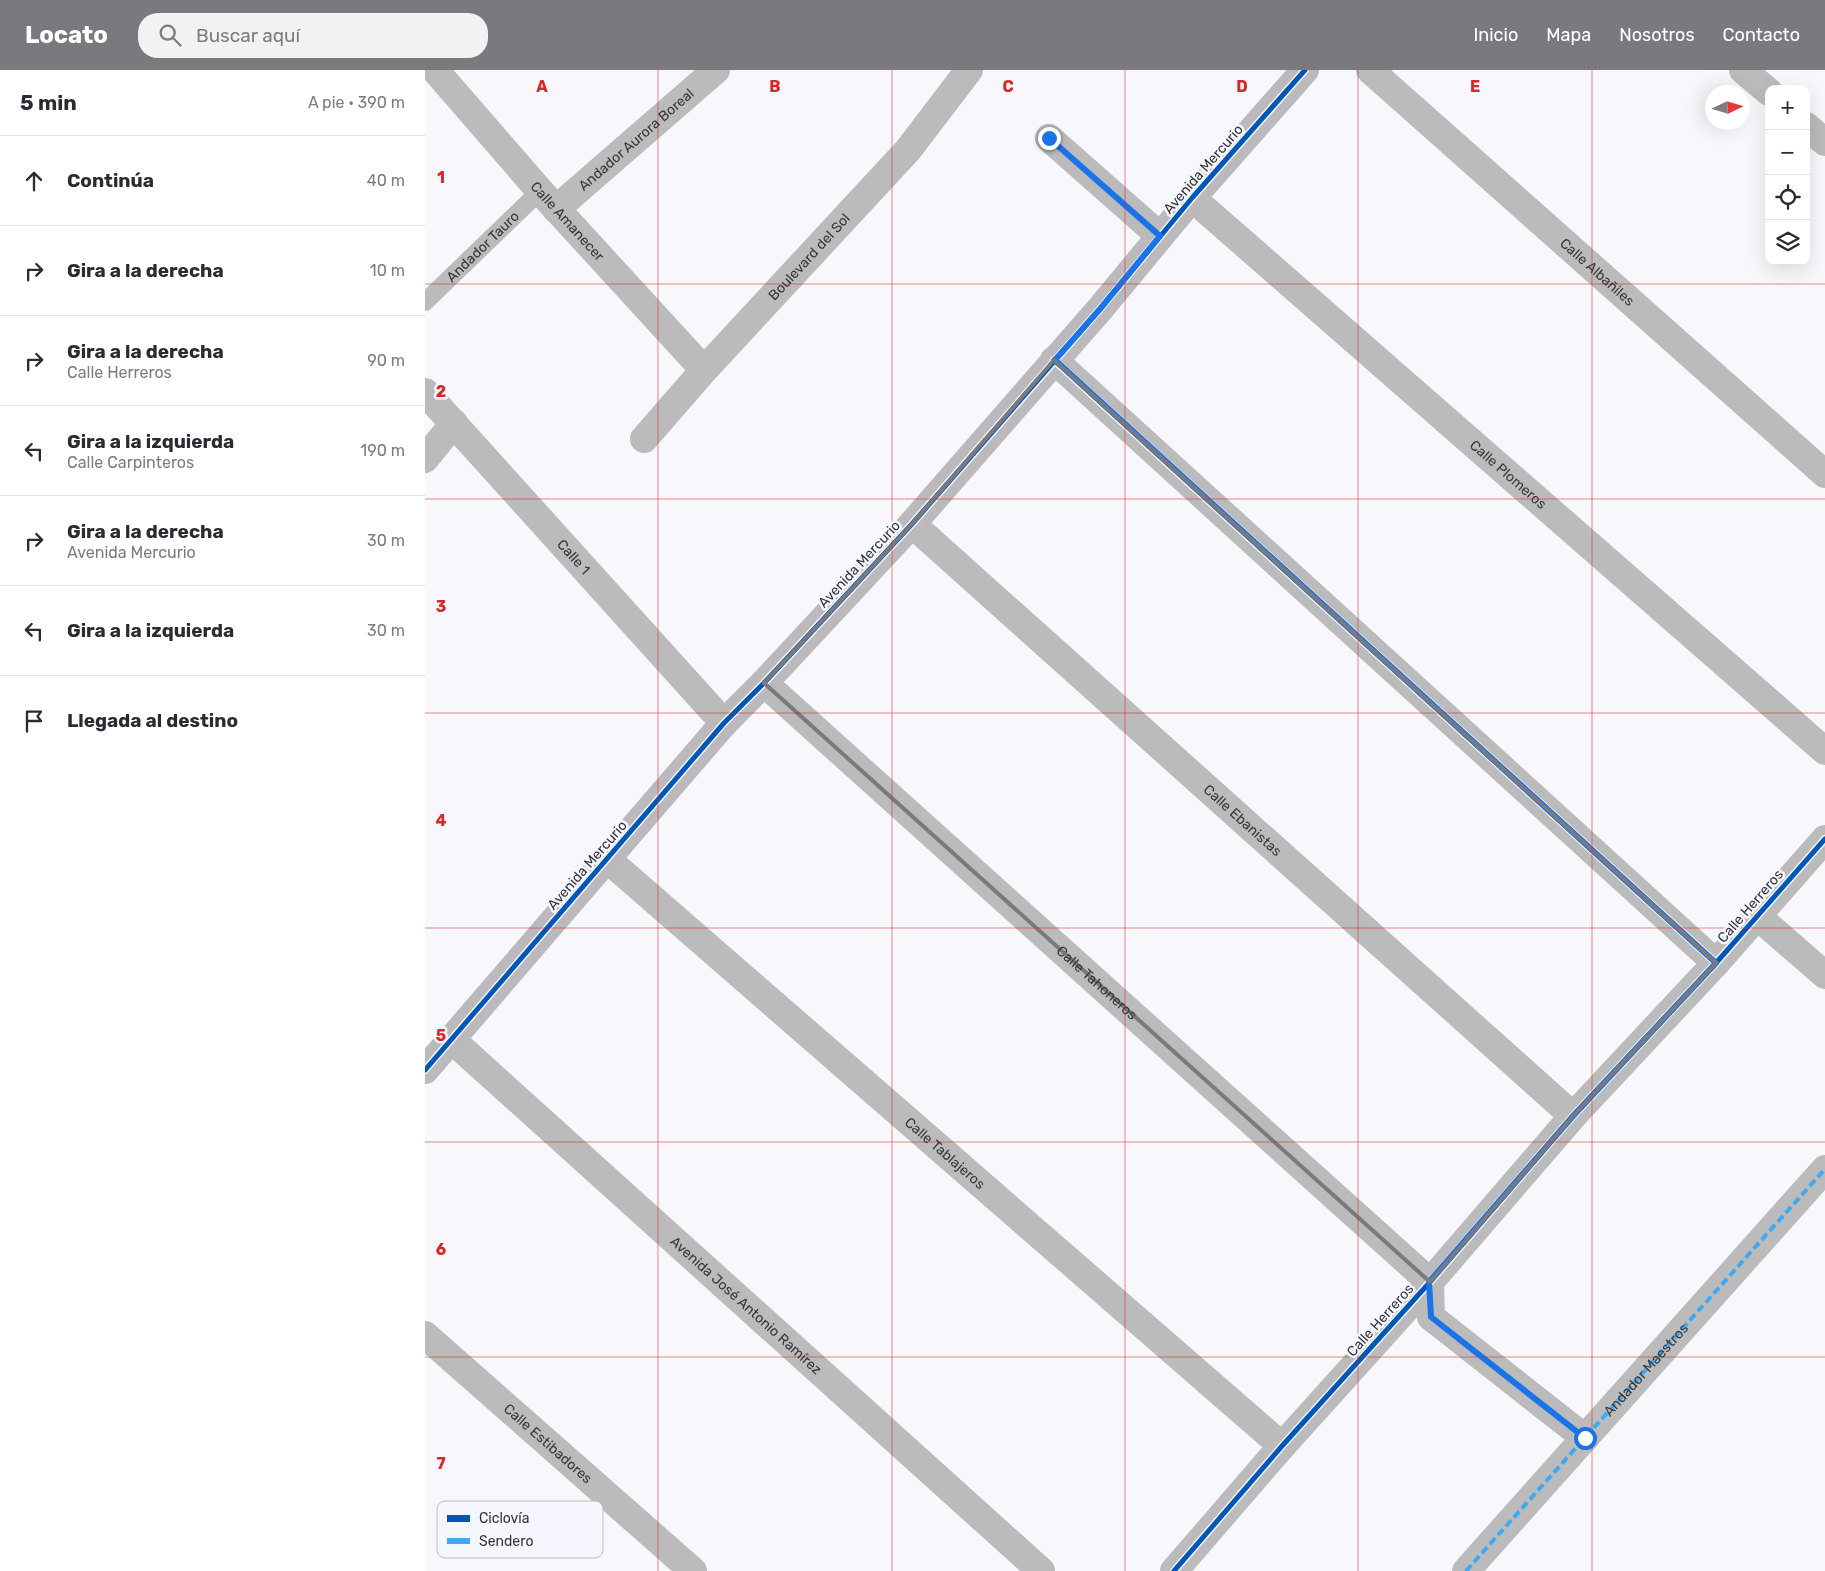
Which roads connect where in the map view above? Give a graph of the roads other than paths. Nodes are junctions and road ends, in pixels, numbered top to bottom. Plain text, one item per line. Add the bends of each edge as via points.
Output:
1 (436, 70) edge
2 (716, 70) edge
3 (1305, 70) edge
4 (1370, 70) edge
5 (1743, 70) edge
6 (955, 76) edge
7 (1765, 89) edge
8 (1810, 129) edge
9 (1049, 138) dead end
10 (1825, 142) edge
11 (1192, 198) junction
12 (548, 200) junction
13 (1160, 236) junction
14 (425, 302) edge
15 (1055, 360) junction
16 (704, 370) junction
17 (425, 392) edge
18 (454, 423) junction
19 (644, 439) dead end
20 (425, 459) edge
21 (1825, 474) edge
22 (912, 524) junction
23 (764, 683) junction
24 (724, 723) junction
25 (1825, 751) edge
26 (1825, 838) edge
27 (607, 859) junction
28 (1757, 916) junction
29 (1716, 963) junction
30 (1825, 975) edge
31 (452, 1040) junction
32 (425, 1070) edge
33 (1573, 1116) junction
34 (1825, 1169) edge
35 (1429, 1282) junction
36 (425, 1335) edge
37 (1585, 1438) junction
38 (1281, 1446) junction
39 (693, 1571) edge
40 (1041, 1571) edge
41 (1174, 1571) edge
42 (1466, 1571) edge

1 - 12 street, Calle Amanecer
2 - 12 street, Andador Aurora Boreal
3 - 11 street, Avenida Mercurio
4 - 21 street, Calle Albañiles
5 - 7 street
6 - 16 street, Boulevard del Sol via 909,150
8 - 10 street
9 - 13 street
11 - 13 street, Avenida Mercurio
11 - 25 street, Calle Plomeros
12 - 14 lane, Andador Tauro
12 - 16 street, Calle Amanecer
13 - 15 street, Avenida Mercurio
15 - 22 street, Avenida Mercurio
15 - 29 street
16 - 19 street, Boulevard del Sol
17 - 18 street, Calle 1
18 - 20 street
18 - 24 street, Calle 1
22 - 23 street, Avenida Mercurio
22 - 33 street, Calle Ebanistas
23 - 24 street, Avenida Mercurio
23 - 35 street, Calle Tahoneros
24 - 27 street, Avenida Mercurio
26 - 28 street, Calle Herreros
27 - 31 street, Avenida Mercurio
27 - 38 street, Calle Tablajeros
28 - 29 street, Calle Herreros
28 - 30 street
29 - 33 street, Calle Herreros
31 - 32 street, Avenida Mercurio
31 - 40 street, Avenida José Antonio Ramírez
33 - 35 street, Calle Herreros
34 - 37 street, Andador Maestros
35 - 37 street via 1431,1317
35 - 38 street, Calle Herreros
36 - 39 street, Calle Estibadores
37 - 42 street, Andador Maestros
38 - 41 street, Calle Herreros

